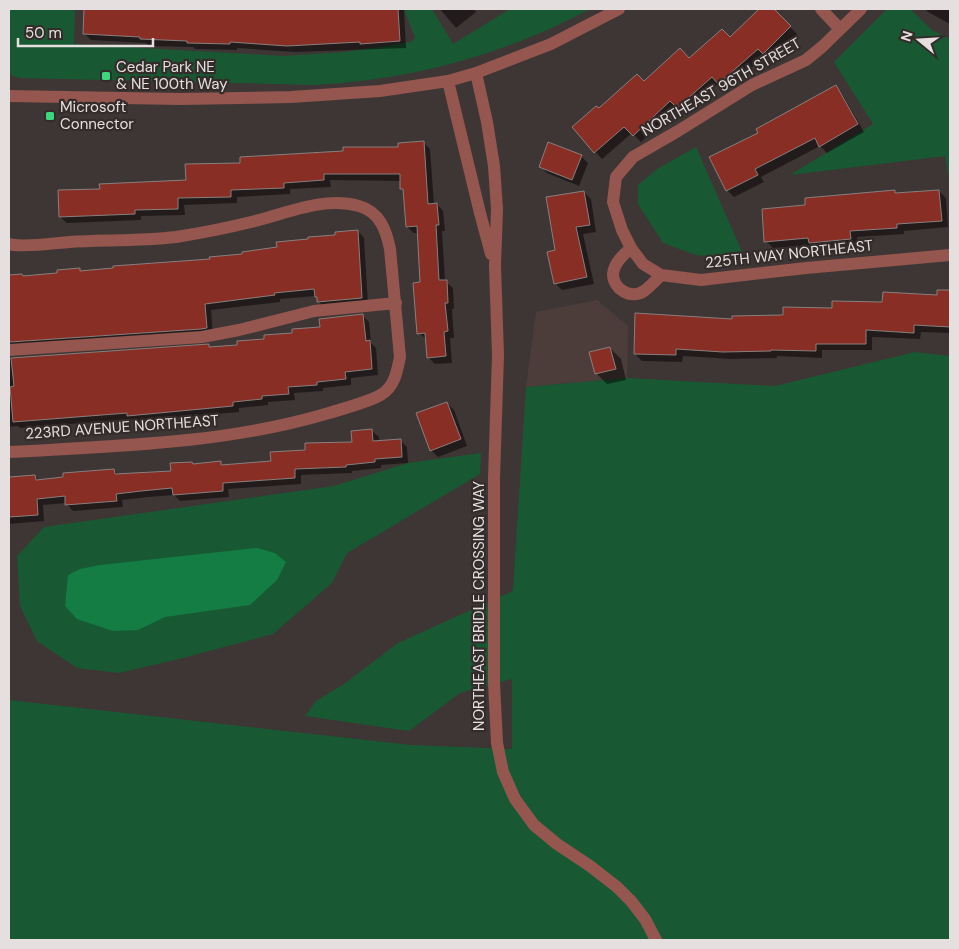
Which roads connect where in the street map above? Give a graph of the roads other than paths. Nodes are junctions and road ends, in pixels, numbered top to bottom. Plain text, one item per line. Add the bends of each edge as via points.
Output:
1 (619, 9) edge
2 (821, 9) edge
3 (859, 10) edge
4 (840, 29) junction
5 (476, 73) junction
6 (448, 81) junction
7 (9, 96) edge
8 (613, 202) joint
9 (9, 244) edge
10 (630, 248) junction
11 (950, 255) edge
12 (494, 266) junction
13 (661, 275) junction
14 (396, 303) junction
15 (9, 350) edge
16 (9, 452) edge
17 (656, 940) edge

1 - 5 street via 550,44
2 - 4 street
3 - 4 street, NORTHEAST 96TH STREET
4 - 8 street, NORTHEAST 96TH STREET via 806,60 752,85 633,157 616,177
5 - 6 street
5 - 12 street, NORTHEAST BRIDLE CROSSING WAY via 494,166 497,209
6 - 7 street via 380,91 291,98
6 - 12 street, NORTHEAST BRIDLE CROSSING WAY
8 - 10 street, 225TH WAY NORTHEAST
9 - 14 street via 176,237 318,204 340,203 359,206 381,221 390,249
10 - 13 street, 225TH WAY NORTHEAST via 643,264
10 - 13 street via 615,267 613,274 618,287 626,293 636,294 643,292
11 - 13 street, 225TH WAY NORTHEAST via 701,280
12 - 17 street, NORTHEAST BRIDLE CROSSING WAY via 498,355 494,683 497,743 503,772 515,799 534,825 617,886 645,918
14 - 15 street via 314,311 202,337
14 - 16 street, 223RD AVENUE NORTHEAST via 400,357 392,385 382,394 346,408 306,420 183,442

